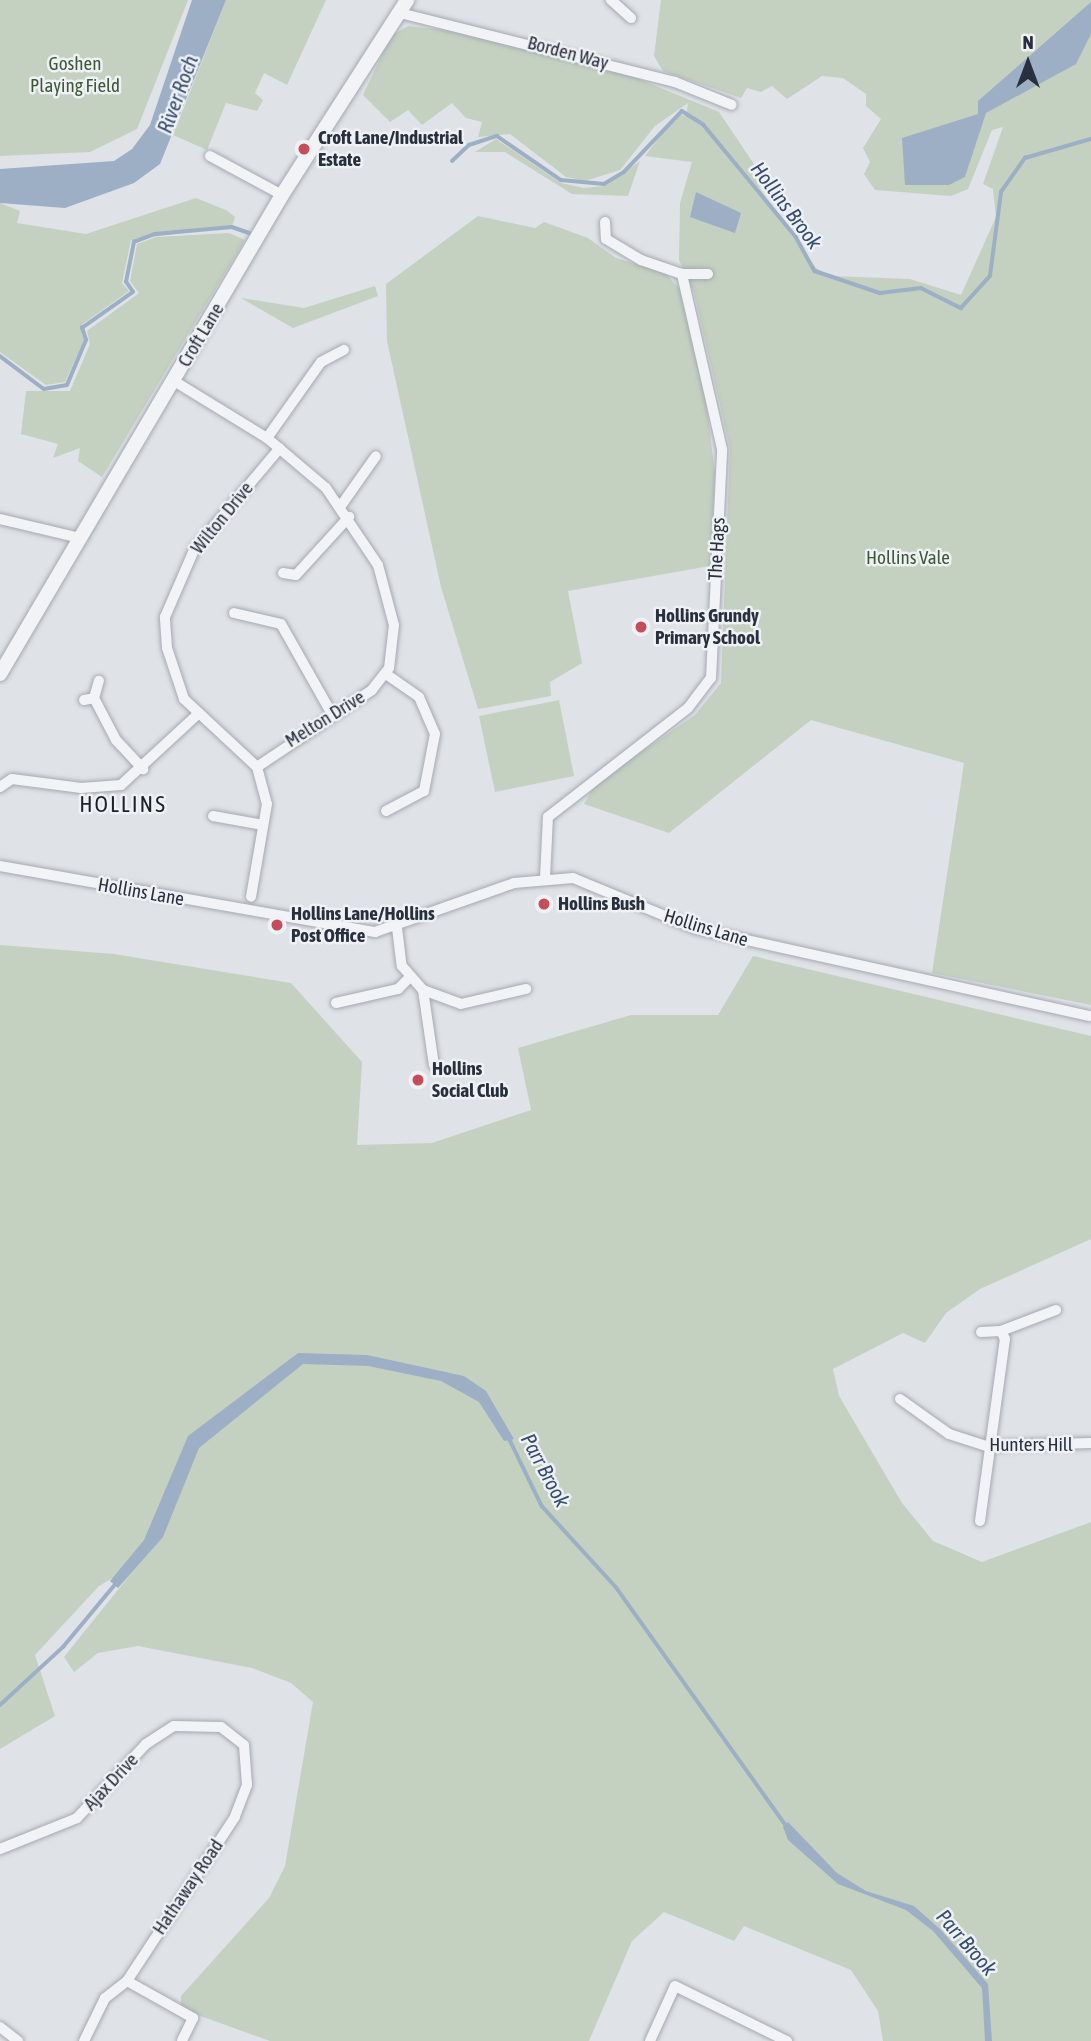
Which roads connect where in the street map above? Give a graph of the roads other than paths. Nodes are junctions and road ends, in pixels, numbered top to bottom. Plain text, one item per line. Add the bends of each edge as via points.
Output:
1 (611, 0) edge
2 (403, 6) edge
3 (631, 18) dead end
4 (732, 105) dead end
5 (210, 156) dead end
6 (282, 195) junction
7 (606, 222) dead end
8 (682, 274) junction
9 (708, 274) dead end
10 (344, 351) dead end
11 (174, 381) junction
12 (267, 438) junction
13 (280, 448) junction
14 (376, 456) dead end
15 (340, 506) junction
16 (349, 517) junction
17 (2, 523) edge
18 (80, 538) junction
19 (283, 573) dead end
20 (285, 610) dead end
21 (234, 613) dead end
22 (277, 621) junction
23 (0, 674) edge
24 (386, 674) junction
25 (99, 681) dead end
26 (199, 713) junction
27 (333, 716) junction
28 (257, 767) junction
29 (143, 769) junction
30 (0, 787) edge
31 (386, 811) dead end
32 (213, 816) dead end
33 (263, 825) junction
34 (0, 866) edge
35 (545, 878) junction
36 (251, 897) dead end
37 (397, 928) junction
38 (411, 976) junction
39 (526, 989) dead end
40 (423, 990) junction
41 (336, 1003) dead end
42 (1091, 1016) edge
43 (434, 1065) dead end
44 (1056, 1310) dead end
45 (1001, 1331) junction
46 (981, 1332) dead end
47 (900, 1399) dead end
48 (1091, 1443) edge
49 (987, 1446) junction
50 (980, 1521) dead end
51 (221, 1727) joint
52 (0, 1849) edge
53 (127, 1981) junction
54 (0, 2027) edge
55 (18, 2041) edge
56 (84, 2041) edge
57 (182, 2041) edge
58 (650, 2041) edge
59 (787, 2041) edge

1 - 3 street
2 - 4 street, Borden Way via 675,82
2 - 6 street, Croft Lane
5 - 6 street
6 - 11 street, Croft Lane
7 - 8 street via 607,239 641,260
8 - 9 street
8 - 35 street, The Hags via 722,450 711,678 688,708 548,817
10 - 12 street via 321,362
11 - 12 street
11 - 18 street, Croft Lane
12 - 13 street
13 - 15 street
13 - 26 street, Wilton Drive via 210,528 169,602 165,624 171,663 184,699
14 - 15 street
15 - 16 street
16 - 19 street via 296,575
16 - 24 street via 378,565 390,604 393,642
17 - 18 street
18 - 23 street, Croft Lane
20 - 22 street
21 - 22 street
22 - 27 street
24 - 27 street, Melton Drive
24 - 31 street via 419,697 435,734 424,791
25 - 29 street via 89,699 116,740
26 - 28 street, Wilton Drive
26 - 29 street
27 - 28 street, Melton Drive
28 - 33 street via 266,784
29 - 30 street via 112,788 20,779
32 - 33 street
33 - 36 street
34 - 37 street, Hollins Lane via 334,928
35 - 37 street, Hollins Lane via 497,888
35 - 42 street, Hollins Lane via 573,878 743,941
37 - 38 street via 402,966
38 - 40 street
38 - 41 street via 398,989
39 - 40 street via 461,1004
40 - 43 street
44 - 45 street
45 - 46 street
45 - 49 street via 1005,1339
47 - 49 street, Hunters Hill via 949,1434
48 - 49 street, Hunters Hill
49 - 50 street
51 - 52 street, Ajax Drive via 190,1723 158,1733 77,1818
51 - 53 street, Hathaway Road via 247,1753 242,1802
53 - 56 street, Hathaway Road via 105,1998
53 - 57 street via 193,2018
54 - 55 street
58 - 59 street via 675,1986

